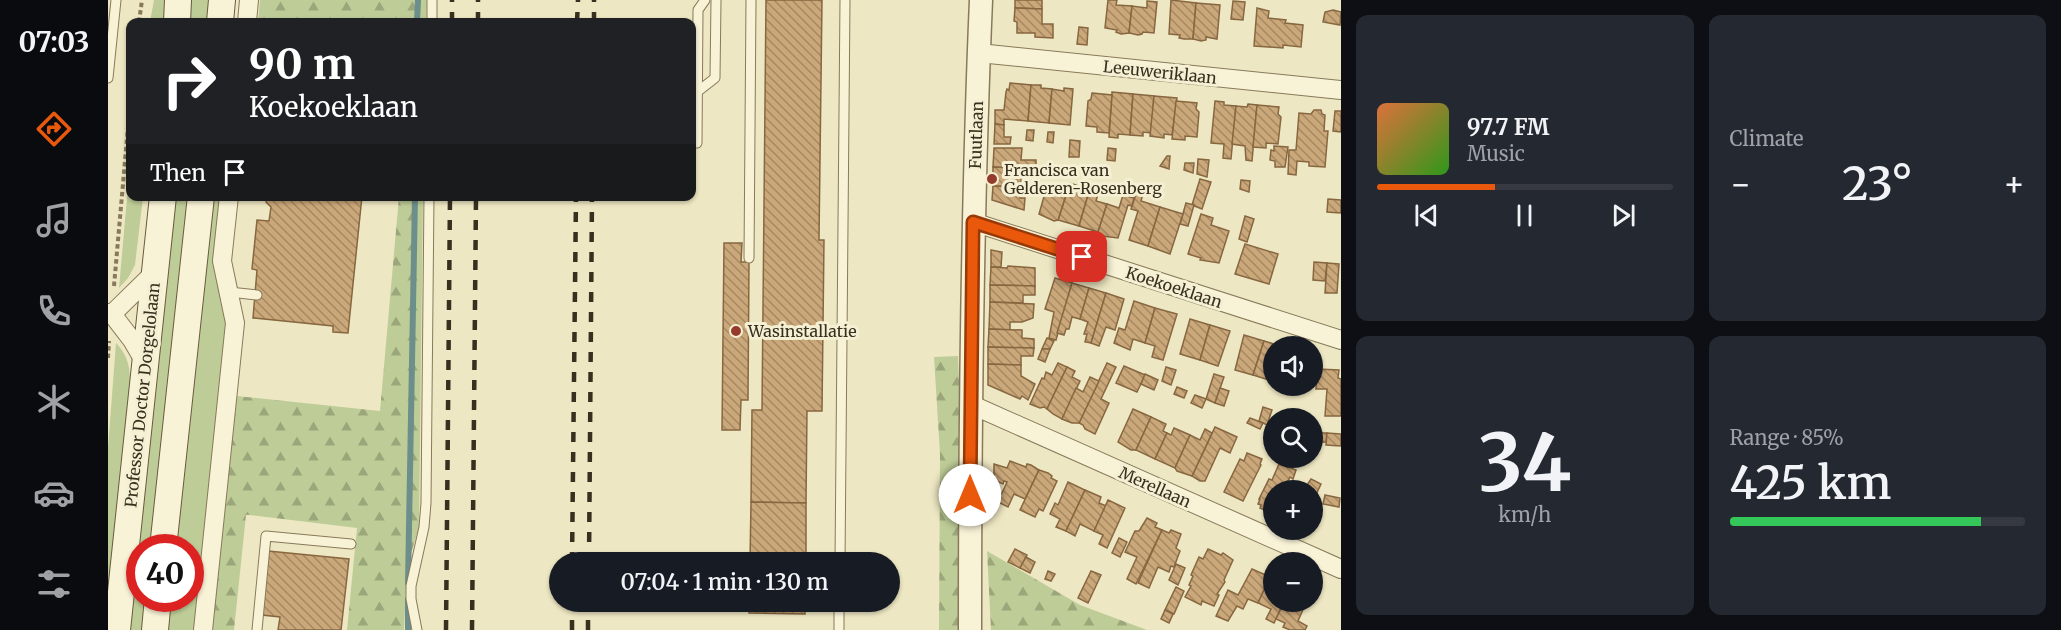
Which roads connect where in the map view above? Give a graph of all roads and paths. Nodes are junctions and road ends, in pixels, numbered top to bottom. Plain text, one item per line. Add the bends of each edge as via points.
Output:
1 (116, 0) edge
2 (142, 0) edge
3 (178, 0) edge
4 (222, 0) edge
5 (249, 0) edge
6 (432, 0) edge
7 (705, 0) edge
8 (716, 0) edge
9 (751, 0) edge
10 (845, 0) edge
11 (981, 0) edge
12 (140, 18) edge
13 (177, 18) edge
14 (220, 18) edge
15 (247, 18) edge
16 (432, 18) edge
17 (696, 40) edge
18 (979, 53) junction
19 (108, 78) edge
20 (696, 85) edge
21 (1341, 90) edge
22 (697, 92) junction
23 (697, 143) dead end
24 (126, 163) edge
25 (163, 201) edge
26 (200, 201) edge
27 (228, 201) edge
28 (429, 201) edge
29 (973, 222) junction
30 (749, 258) dead end
31 (156, 272) junction
32 (229, 292) junction
33 (257, 295) dead end
34 (110, 313) edge
35 (1341, 340) edge
36 (108, 358) edge
37 (146, 364) junction
38 (970, 405) junction
39 (165, 534) edge
40 (351, 544) dead end
41 (840, 552) edge
42 (1341, 569) edge
43 (157, 612) edge
44 (839, 612) edge
45 (117, 630) edge
46 (155, 630) edge
47 (203, 630) edge
48 (257, 630) edge
49 (417, 630) edge
50 (839, 630) edge
51 (970, 630) edge

1 - 19 lane
2 - 12 path
3 - 13 main road
4 - 14 main road
5 - 15 street
6 - 16 lane
7 - 17 lane via 698,10
8 - 22 lane via 715,78
9 - 30 lane
10 - 41 lane
11 - 18 street, Fuutlaan
18 - 21 street, Leeuweriklaan
18 - 29 street, Fuutlaan
20 - 22 lane
22 - 23 lane
24 - 34 path
25 - 31 main road, Professor Doctor Dorgelolaan
26 - 39 main road
27 - 32 street via 222,261
28 - 49 lane via 426,503 411,593
29 - 35 street, Koekoeklaan
29 - 38 street, Fuutlaan
31 - 34 street
31 - 37 main road, Professor Doctor Dorgelolaan
32 - 33 lane
32 - 47 street via 236,323
34 - 36 path
34 - 37 street
37 - 45 main road, Professor Doctor Dorgelolaan
38 - 42 street, Merellaan
38 - 51 street, Fuutlaan
40 - 48 lane via 266,536
43 - 46 main road
44 - 50 lane

